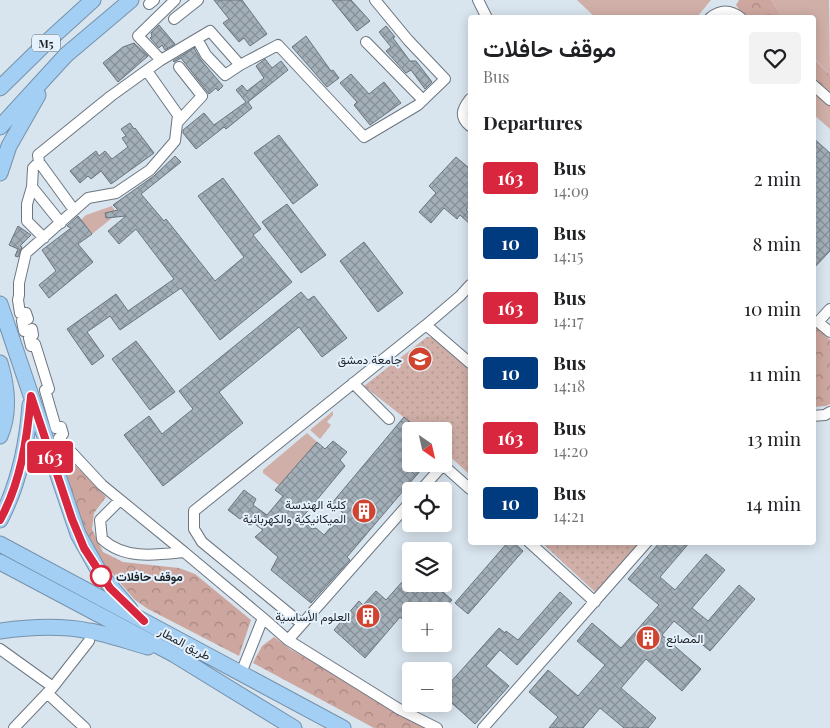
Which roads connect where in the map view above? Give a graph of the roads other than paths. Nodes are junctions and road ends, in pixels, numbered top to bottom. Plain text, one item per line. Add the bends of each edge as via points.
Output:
1 (93, 0) edge
2 (131, 0) edge
3 (175, 0) edge
4 (198, 0) edge
5 (375, 0) edge
6 (478, 0) edge
7 (486, 15) edge
8 (714, 15) edge
9 (737, 15) edge
10 (174, 19) dead end
11 (197, 39) junction
12 (366, 42) dead end
13 (66, 55) junction
14 (161, 60) junction
15 (240, 65) junction
16 (179, 67) dead end
17 (147, 70) junction
18 (0, 88) edge
19 (816, 88) edge
20 (423, 100) junction
21 (830, 100) edge
22 (468, 102) edge
23 (177, 123) junction
24 (468, 124) edge
25 (0, 127) edge
26 (39, 162) junction
27 (0, 173) edge
28 (32, 187) junction
29 (74, 210) junction
30 (61, 223) junction
31 (44, 238) junction
32 (468, 287) edge
33 (0, 304) edge
34 (830, 309) edge
35 (426, 325) junction
36 (830, 332) edge
37 (468, 361) edge
38 (0, 363) edge
39 (353, 383) junction
40 (31, 396) junction
41 (830, 412) edge
42 (816, 416) edge
43 (388, 419) dead end
44 (0, 436) edge
45 (428, 482) edge
46 (468, 487) edge
47 (120, 500) junction
48 (402, 511) edge
49 (1, 518) edge
50 (0, 544) edge
51 (532, 545) edge
52 (644, 545) edge
53 (184, 552) junction
54 (0, 562) edge
55 (595, 602) junction
56 (263, 618) junction
57 (144, 621) junction
58 (302, 624) junction
59 (0, 631) edge
60 (288, 640) junction
61 (89, 641) dead end
62 (0, 649) edge
63 (175, 655) junction
64 (241, 673) junction
65 (50, 690) junction
66 (14, 728) edge
67 (85, 728) edge
68 (292, 728) edge
69 (343, 728) edge
70 (438, 728) edge
71 (483, 728) edge

1 - 18 highway, M5
2 - 13 highway, M5
3 - 14 street via 138,36
4 - 10 street
5 - 20 street via 445,79
6 - 7 street
8 - 9 street via 726,11
11 - 14 street
11 - 15 street via 210,31
11 - 15 street via 206,55 225,75
12 - 20 street
13 - 25 highway, M5
13 - 27 highway via 24,118 9,146
14 - 17 street
15 - 20 street via 278,45 364,137
16 - 23 street via 202,96
17 - 23 street via 178,115
17 - 26 street via 38,155
19 - 21 street
22 - 24 street via 462,113
23 - 29 street via 175,141 150,170 116,193 88,198
26 - 28 street via 33,168
26 - 29 street
28 - 30 street
28 - 31 street via 27,221
29 - 30 street
30 - 31 street
31 - 47 street via 26,254 22,268 18,300 20,313 26,313 28,319 22,321 24,331 32,329 31,346 35,344 49,389 45,390 56,428 61,427 64,434 59,438 82,465
32 - 35 street
33 - 40 highway
34 - 36 street via 818,322
35 - 37 street
35 - 39 street
38 - 44 highway via 6,406
39 - 43 street
39 - 58 street via 194,511 194,529 202,542
40 - 49 highway via 20,469
40 - 57 highway via 84,548 110,588
41 - 42 street
45 - 46 street via 443,465
47 - 53 street
47 - 53 street via 100,520 102,539 108,544 118,550 148,555
48 - 58 street
50 - 57 highway, طريق المطار
51 - 55 street
52 - 55 street
53 - 56 street
54 - 63 highway, طريق المطار
55 - 71 street
56 - 60 street
56 - 64 street
57 - 64 highway, طريق المطار
58 - 60 street
59 - 63 highway via 34,628 80,630
60 - 70 street via 399,709
61 - 65 street
62 - 65 street
63 - 68 highway, طريق المطار
64 - 69 highway, طريق المطار
65 - 66 street
65 - 67 street

